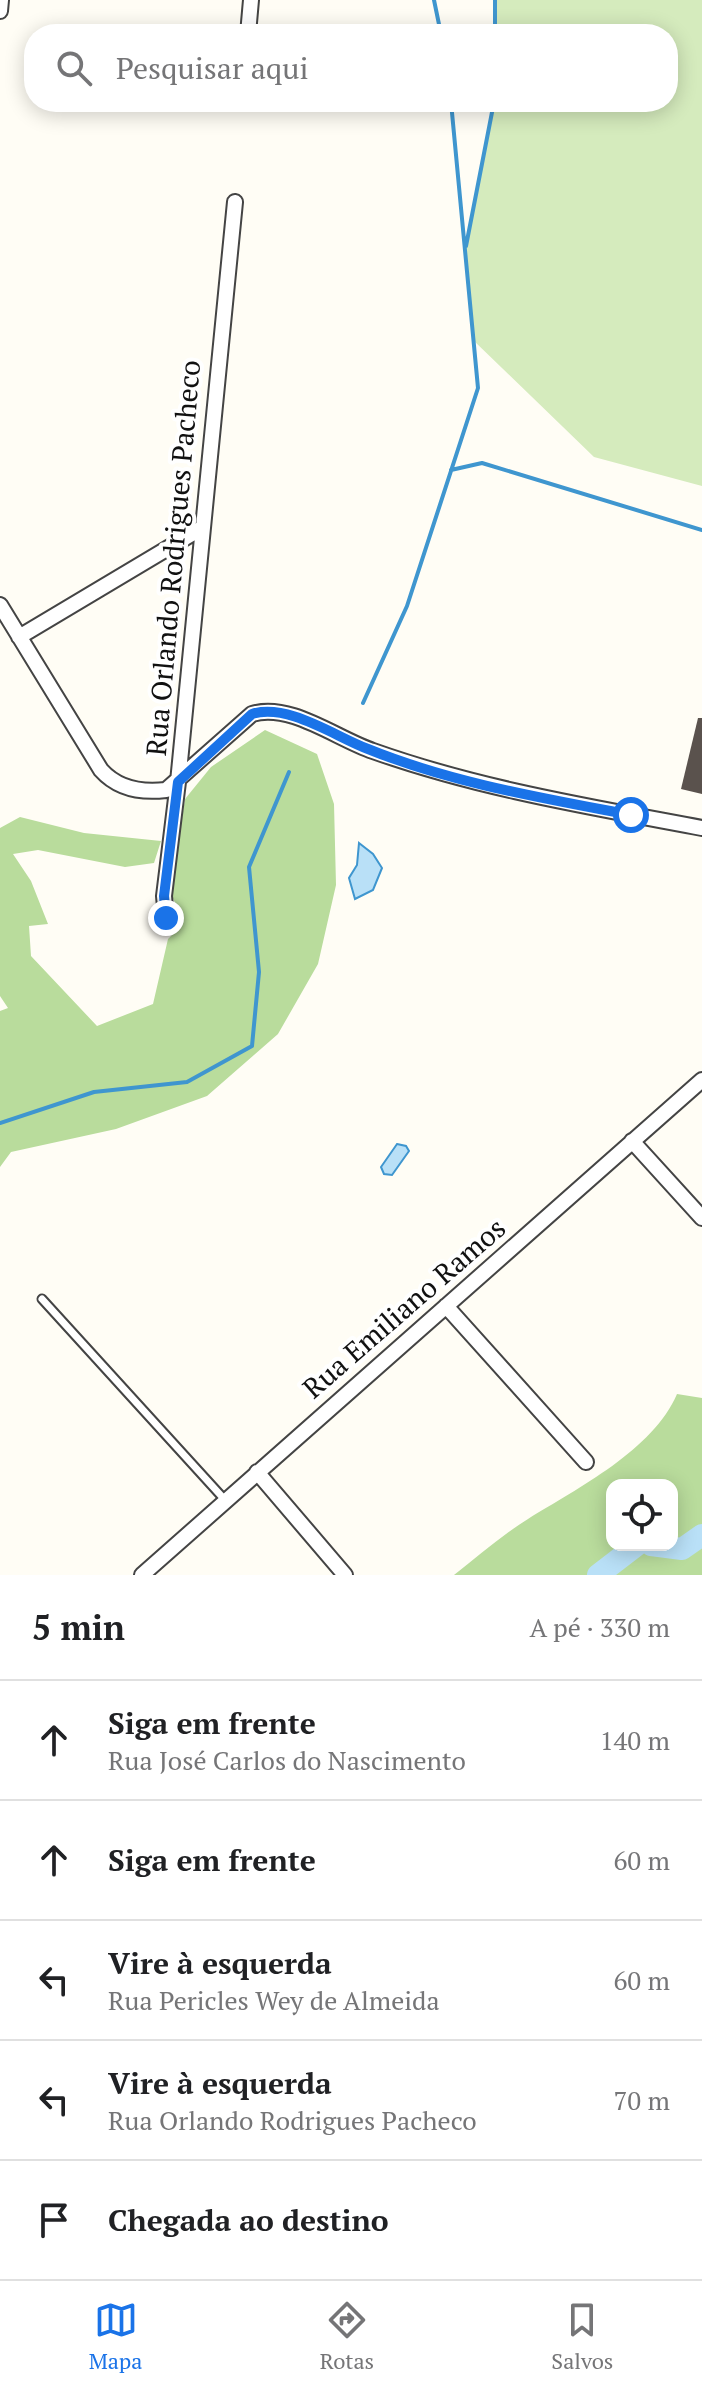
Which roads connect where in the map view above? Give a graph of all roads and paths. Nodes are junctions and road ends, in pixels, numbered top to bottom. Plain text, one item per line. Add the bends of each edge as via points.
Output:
1 (1, 0) edge
2 (251, 0) edge
3 (0, 11) edge
4 (249, 24) edge
5 (235, 202) dead end
6 (200, 529) junction
7 (0, 605) edge
8 (19, 637) junction
9 (178, 782) junction
10 (702, 828) edge
11 (166, 918) dead end
12 (702, 1080) edge
13 (632, 1141) junction
14 (702, 1218) edge
15 (42, 1299) dead end
16 (446, 1306) junction
17 (586, 1462) dead end
18 (257, 1472) junction
19 (225, 1500) junction
20 (142, 1575) edge
21 (345, 1575) edge

1 - 3 street
2 - 4 street
5 - 6 street, Rua Orlando Rodrigues Pacheco
6 - 8 street
6 - 9 street, Rua Orlando Rodrigues Pacheco
7 - 8 street
8 - 9 street via 108,778 152,792
9 - 10 street via 252,714 270,710 370,750 517,793
9 - 11 street, Rua Orlando Rodrigues Pacheco
12 - 13 street, Rua Emiliano Ramos
13 - 14 street
13 - 16 street, Rua Emiliano Ramos
15 - 19 lane
16 - 17 street
16 - 18 street, Rua Emiliano Ramos
18 - 19 street, Rua Emiliano Ramos
18 - 21 street
19 - 20 street, Rua Emiliano Ramos

